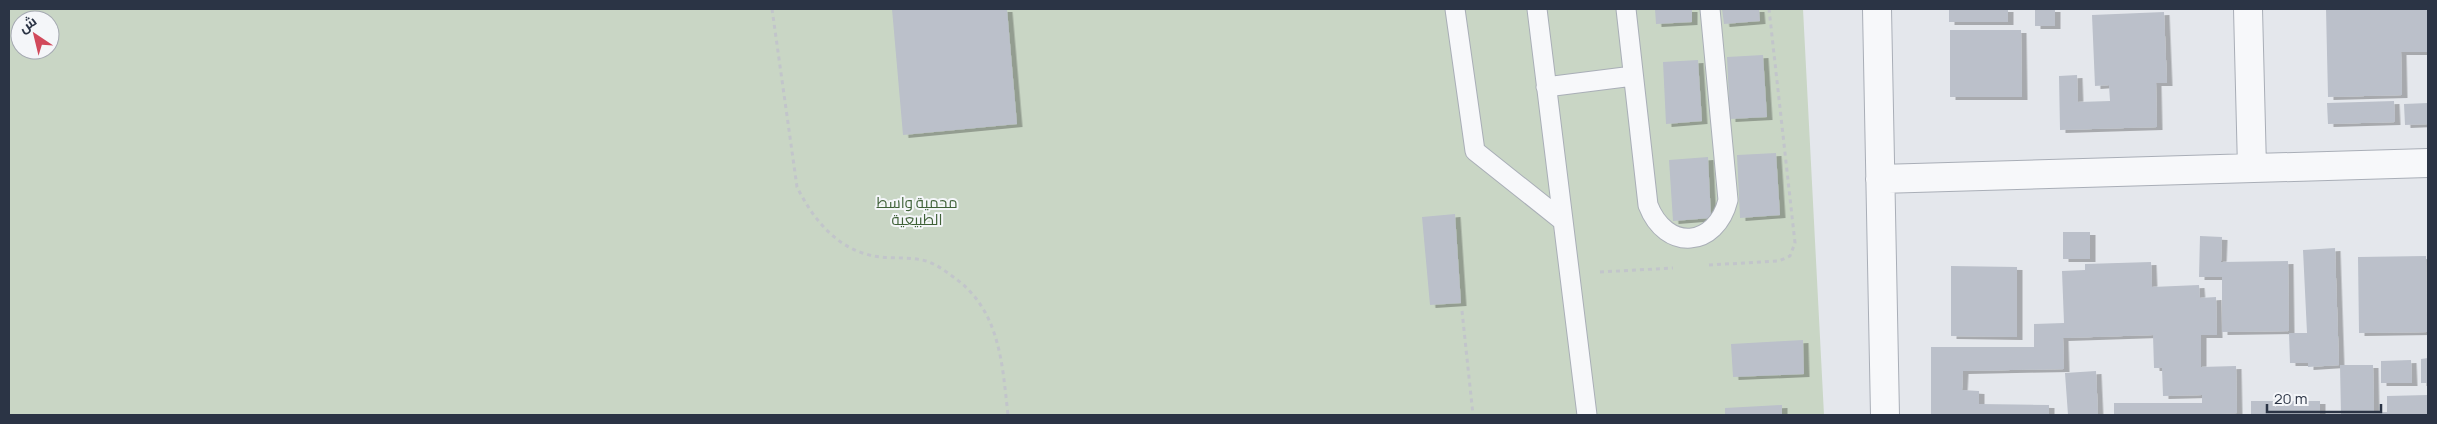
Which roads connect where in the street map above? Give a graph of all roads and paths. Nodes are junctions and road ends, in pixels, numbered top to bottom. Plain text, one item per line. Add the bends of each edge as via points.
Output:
1 (772, 9) edge
2 (1455, 9) edge
3 (1537, 9) edge
4 (1626, 9) edge
5 (1710, 9) edge
6 (1877, 9) edge
7 (2248, 9) edge
8 (1633, 76) junction
9 (1546, 87) junction
10 (2428, 163) edge
11 (2252, 168) junction
12 (1880, 179) junction
13 (1562, 221) junction
14 (1462, 311) dead end
15 (1008, 415) edge
16 (1473, 415) edge
17 (1587, 415) edge
18 (1885, 415) edge

1 - 15 path via 797,187 808,210 844,244 866,255 923,260 943,269 976,297 997,336
2 - 13 lane via 1475,151
3 - 9 lane
4 - 8 lane
5 - 8 lane via 1728,200 1725,214 1705,235 1676,236 1663,230 1653,219 1648,205
6 - 12 street
7 - 11 street
8 - 9 lane
9 - 13 lane
10 - 11 street
11 - 12 street
12 - 18 street
13 - 17 lane
14 - 16 path

